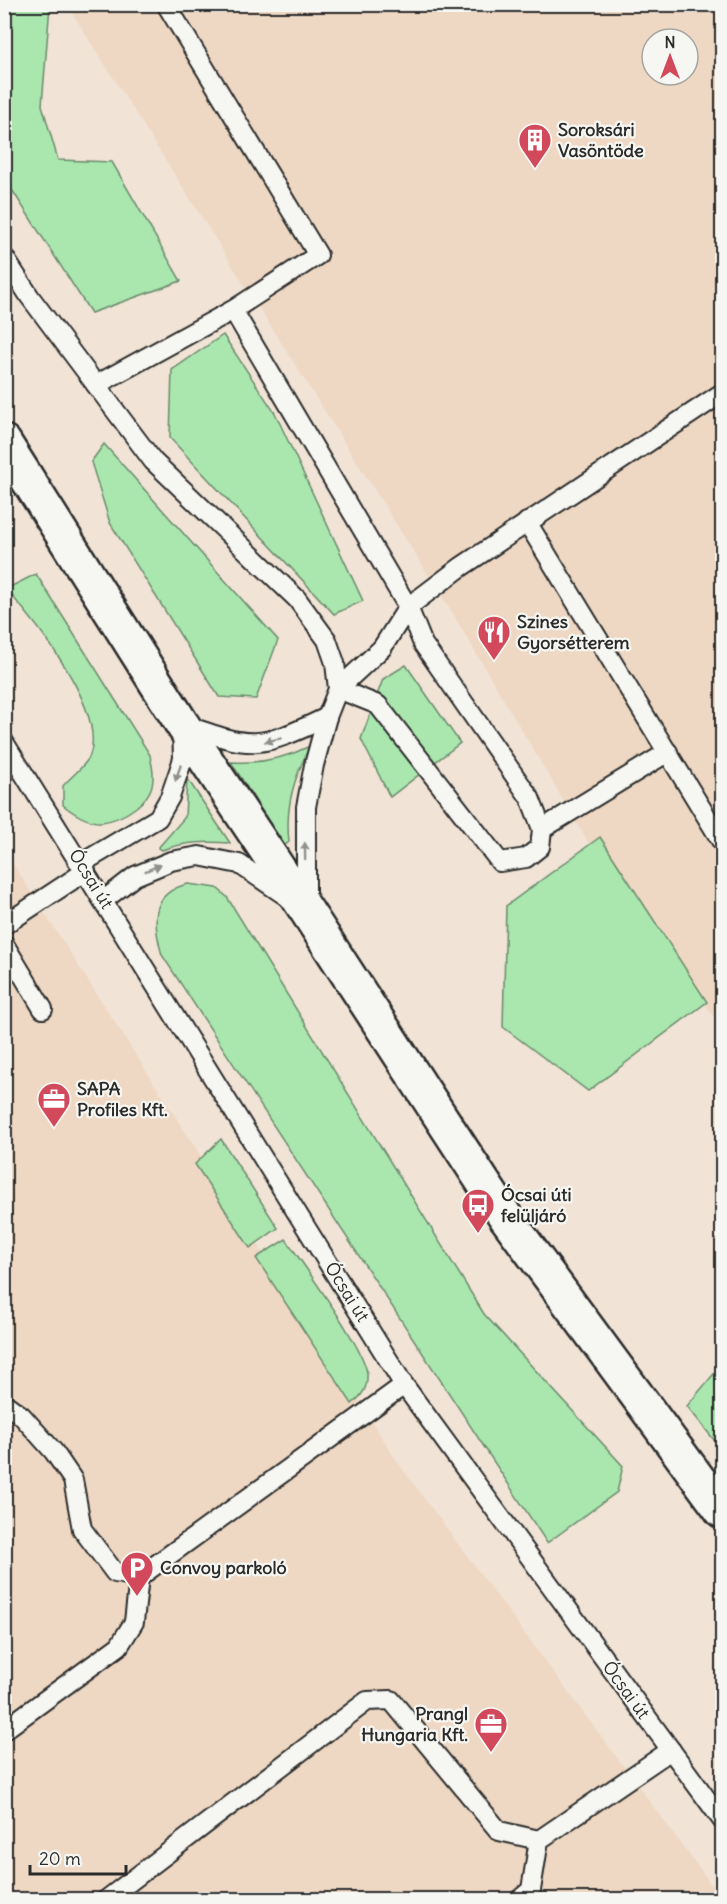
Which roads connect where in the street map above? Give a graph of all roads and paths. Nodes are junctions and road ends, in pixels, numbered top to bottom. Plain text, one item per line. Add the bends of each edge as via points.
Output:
1 (166, 4) edge
2 (4, 257) edge
3 (233, 310) junction
4 (96, 385) junction
5 (723, 393) edge
6 (4, 441) edge
7 (527, 522) junction
8 (408, 607) junction
9 (338, 689) junction
10 (327, 717) junction
11 (182, 724) junction
12 (4, 742) edge
13 (668, 752) junction
14 (542, 829) junction
15 (723, 842) edge
16 (84, 867) junction
17 (104, 900) junction
18 (306, 910) junction
19 (4, 925) edge
20 (4, 944) edge
21 (43, 1010) dead end
22 (404, 1385) junction
23 (4, 1403) edge
24 (723, 1511) edge
25 (139, 1577) junction
26 (4, 1730) edge
27 (671, 1750) junction
28 (723, 1820) edge
29 (539, 1840) junction
30 (106, 1899) edge
31 (519, 1899) edge

1 - 3 lane via 318,255
2 - 4 lane
3 - 4 lane
3 - 8 lane
4 - 9 lane via 153,461 297,599 327,639
5 - 7 lane
6 - 11 main road
7 - 8 lane
7 - 13 lane
8 - 9 lane via 382,648
8 - 14 lane via 423,644 530,798
9 - 10 lane
9 - 14 lane via 378,705 500,862 526,858 540,847
10 -> 11 lane via 280,740 256,744 233,742
18 -> 10 lane via 306,807
11 -> 16 lane via 183,759 158,818
11 - 18 main road
12 - 16 lane, Ócsai út
13 - 14 lane
13 - 15 lane
16 - 17 lane, Ócsai út
16 - 19 lane
17 -> 18 lane via 135,876 171,861 199,856 239,864
17 - 22 lane, Ócsai út
18 - 24 main road via 505,1216
20 - 21 lane
22 - 25 lane
22 - 27 lane, Ócsai út
23 - 25 lane via 42,1438 73,1480 82,1529 115,1573
25 - 26 lane via 134,1623 119,1646
27 - 28 lane, Ócsai út
27 - 29 lane
29 - 30 lane via 499,1831 391,1700 367,1701
29 - 31 lane via 531,1890

